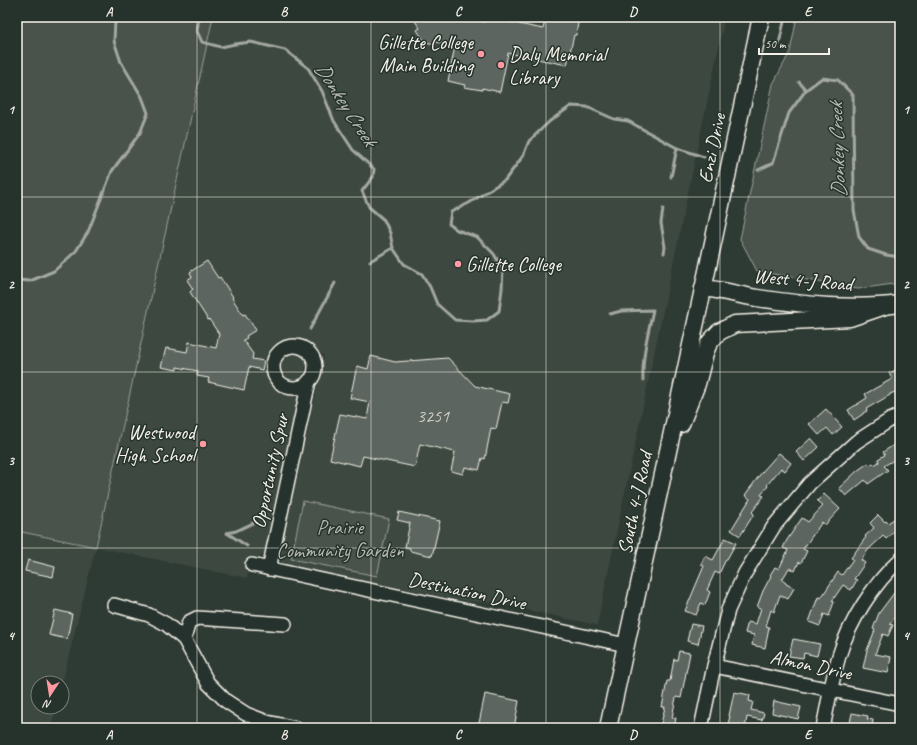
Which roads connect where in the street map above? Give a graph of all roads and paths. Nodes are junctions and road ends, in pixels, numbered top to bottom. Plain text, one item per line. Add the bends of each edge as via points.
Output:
1 (761, 17) edge
2 (703, 288) junction
3 (892, 305) edge
4 (309, 381) dead end
5 (900, 416) edge
6 (665, 463) junction
7 (900, 560) edge
8 (252, 565) dead end
9 (269, 569) junction
10 (114, 605) dead end
11 (285, 624) dead end
12 (184, 639) junction
13 (626, 646) junction
14 (714, 666) junction
15 (831, 690) junction
16 (900, 704) edge
17 (296, 728) edge
18 (608, 728) edge
19 (701, 728) edge
20 (823, 728) edge

1 - 2 main road, Enzi Drive
2 - 3 main road, West 4-J Road via 822,306
2 - 6 main road, South 4-J Road
3 - 6 main road via 850,318 735,324 719,332 708,343 697,384
4 - 9 street, Opportunity Spur
5 - 14 street via 856,442 810,483 774,526 744,573 728,610
6 - 13 main road, South 4-J Road
7 - 15 street via 873,590 853,621 839,655
8 - 9 street, Destination Drive
9 - 13 street, Destination Drive
10 - 12 street via 148,615 166,624
11 - 12 street via 197,618 189,622
12 - 17 street via 208,683 226,701 246,714 267,722
13 - 18 main road, South 4-J Road
14 - 15 street, Almon Drive
14 - 19 street
15 - 16 street, Almon Drive
15 - 20 street

